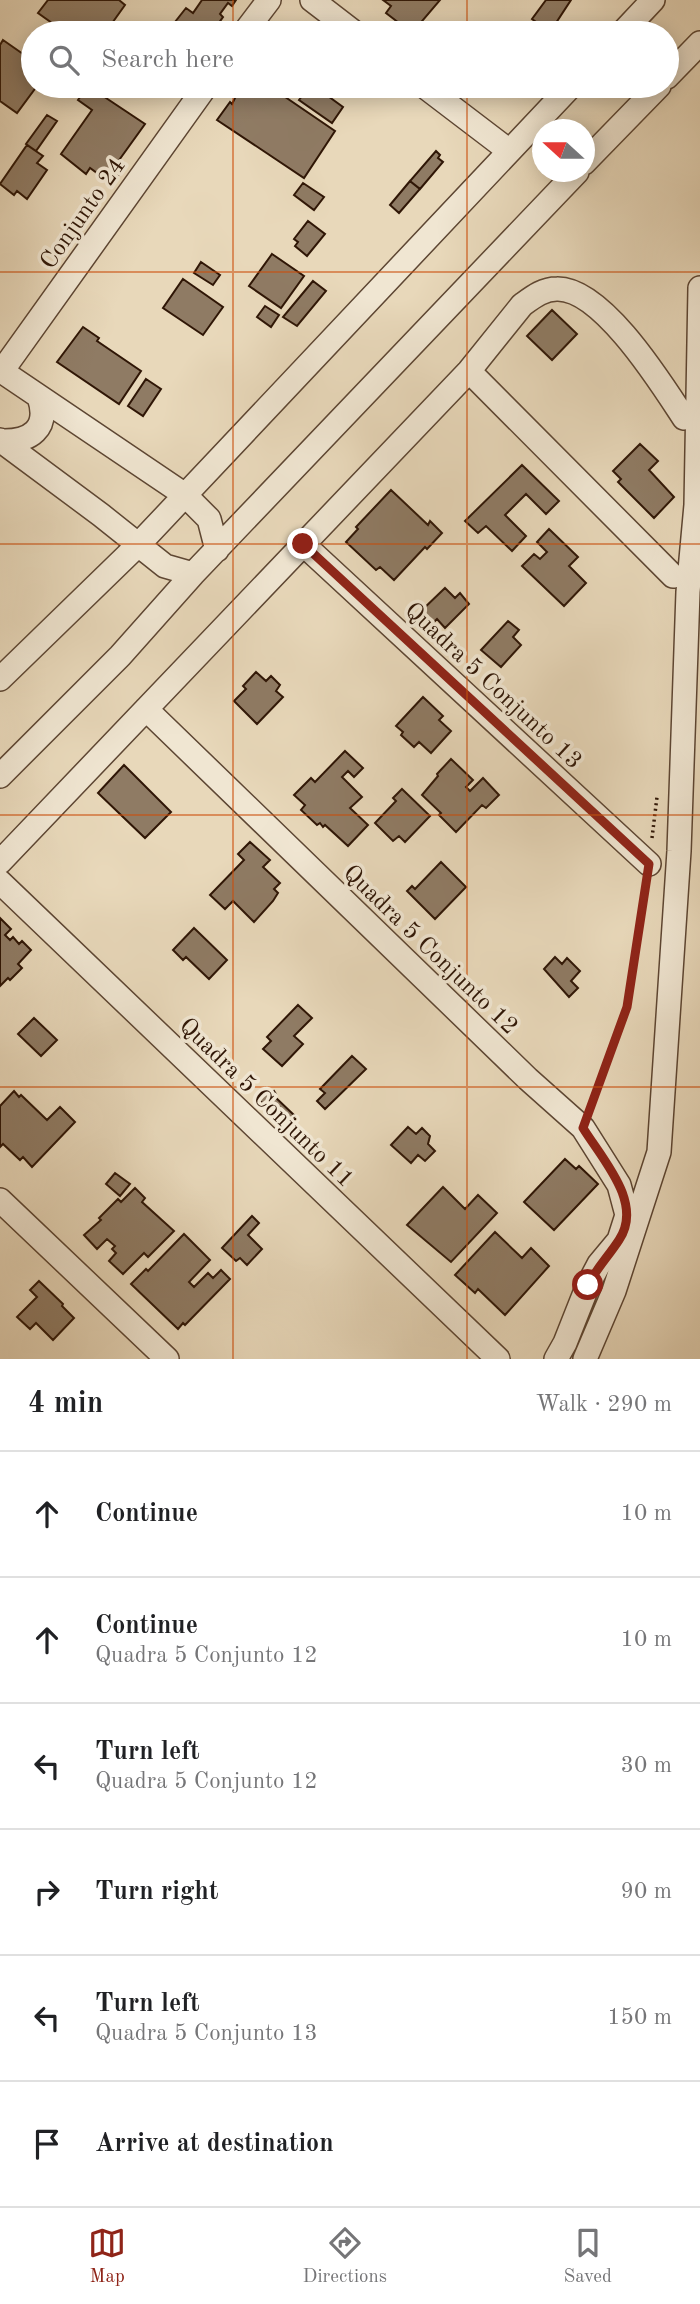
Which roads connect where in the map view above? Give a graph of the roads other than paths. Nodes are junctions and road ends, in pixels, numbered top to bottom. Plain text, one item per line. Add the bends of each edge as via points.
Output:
1 (269, 0) edge
2 (312, 0) edge
3 (653, 0) edge
4 (253, 21) edge
5 (339, 21) edge
6 (633, 21) edge
7 (700, 43) edge
8 (679, 65) edge
9 (197, 98) edge
10 (440, 98) edge
11 (559, 98) edge
12 (647, 98) edge
13 (508, 150) junction
14 (595, 152) edge
15 (567, 182) edge
16 (700, 288) edge
17 (1, 370) edge
18 (469, 371) junction
19 (39, 397) junction
20 (684, 418) dead end
21 (0, 440) edge
22 (185, 495) junction
23 (138, 544) junction
24 (303, 544) junction
25 (217, 550) junction
26 (193, 574) junction
27 (674, 576) dead end
28 (0, 648) edge
29 (22, 657) junction
30 (0, 679) edge
31 (146, 709) junction
32 (0, 776) edge
33 (0, 862) edge
34 (649, 864) road end
35 (0, 882) edge
36 (0, 1200) edge
37 (167, 1359) edge
38 (498, 1359) edge
39 (556, 1359) edge
40 (585, 1359) edge

1 - 4 street
2 - 5 street
3 - 6 street
7 - 8 street
9 - 17 street, Conjunto 24
10 - 13 street
11 - 13 street
12 - 14 street
13 - 22 street
15 - 25 street
16 - 40 street via 696,505 659,1152 614,1291
17 - 19 street
18 - 20 street via 522,305 543,292 567,290 595,306 622,332
18 - 24 street
18 - 27 street
19 - 21 street via 43,415 35,431 20,441
19 - 22 street
21 - 23 street
22 - 23 street
22 - 25 street via 209,519
23 - 26 street via 164,566
23 - 29 street
24 - 31 street
24 - 34 street, Quadra 5 Conjunto 13
25 - 26 street
26 - 32 street via 120,656
28 - 29 street
29 - 30 street
31 - 33 street
31 - 39 street, Quadra 5 Conjunto 12 via 583,1128 619,1185 626,1205 624,1229 588,1285
35 - 38 street, Quadra 5 Conjunto 11
36 - 37 street

